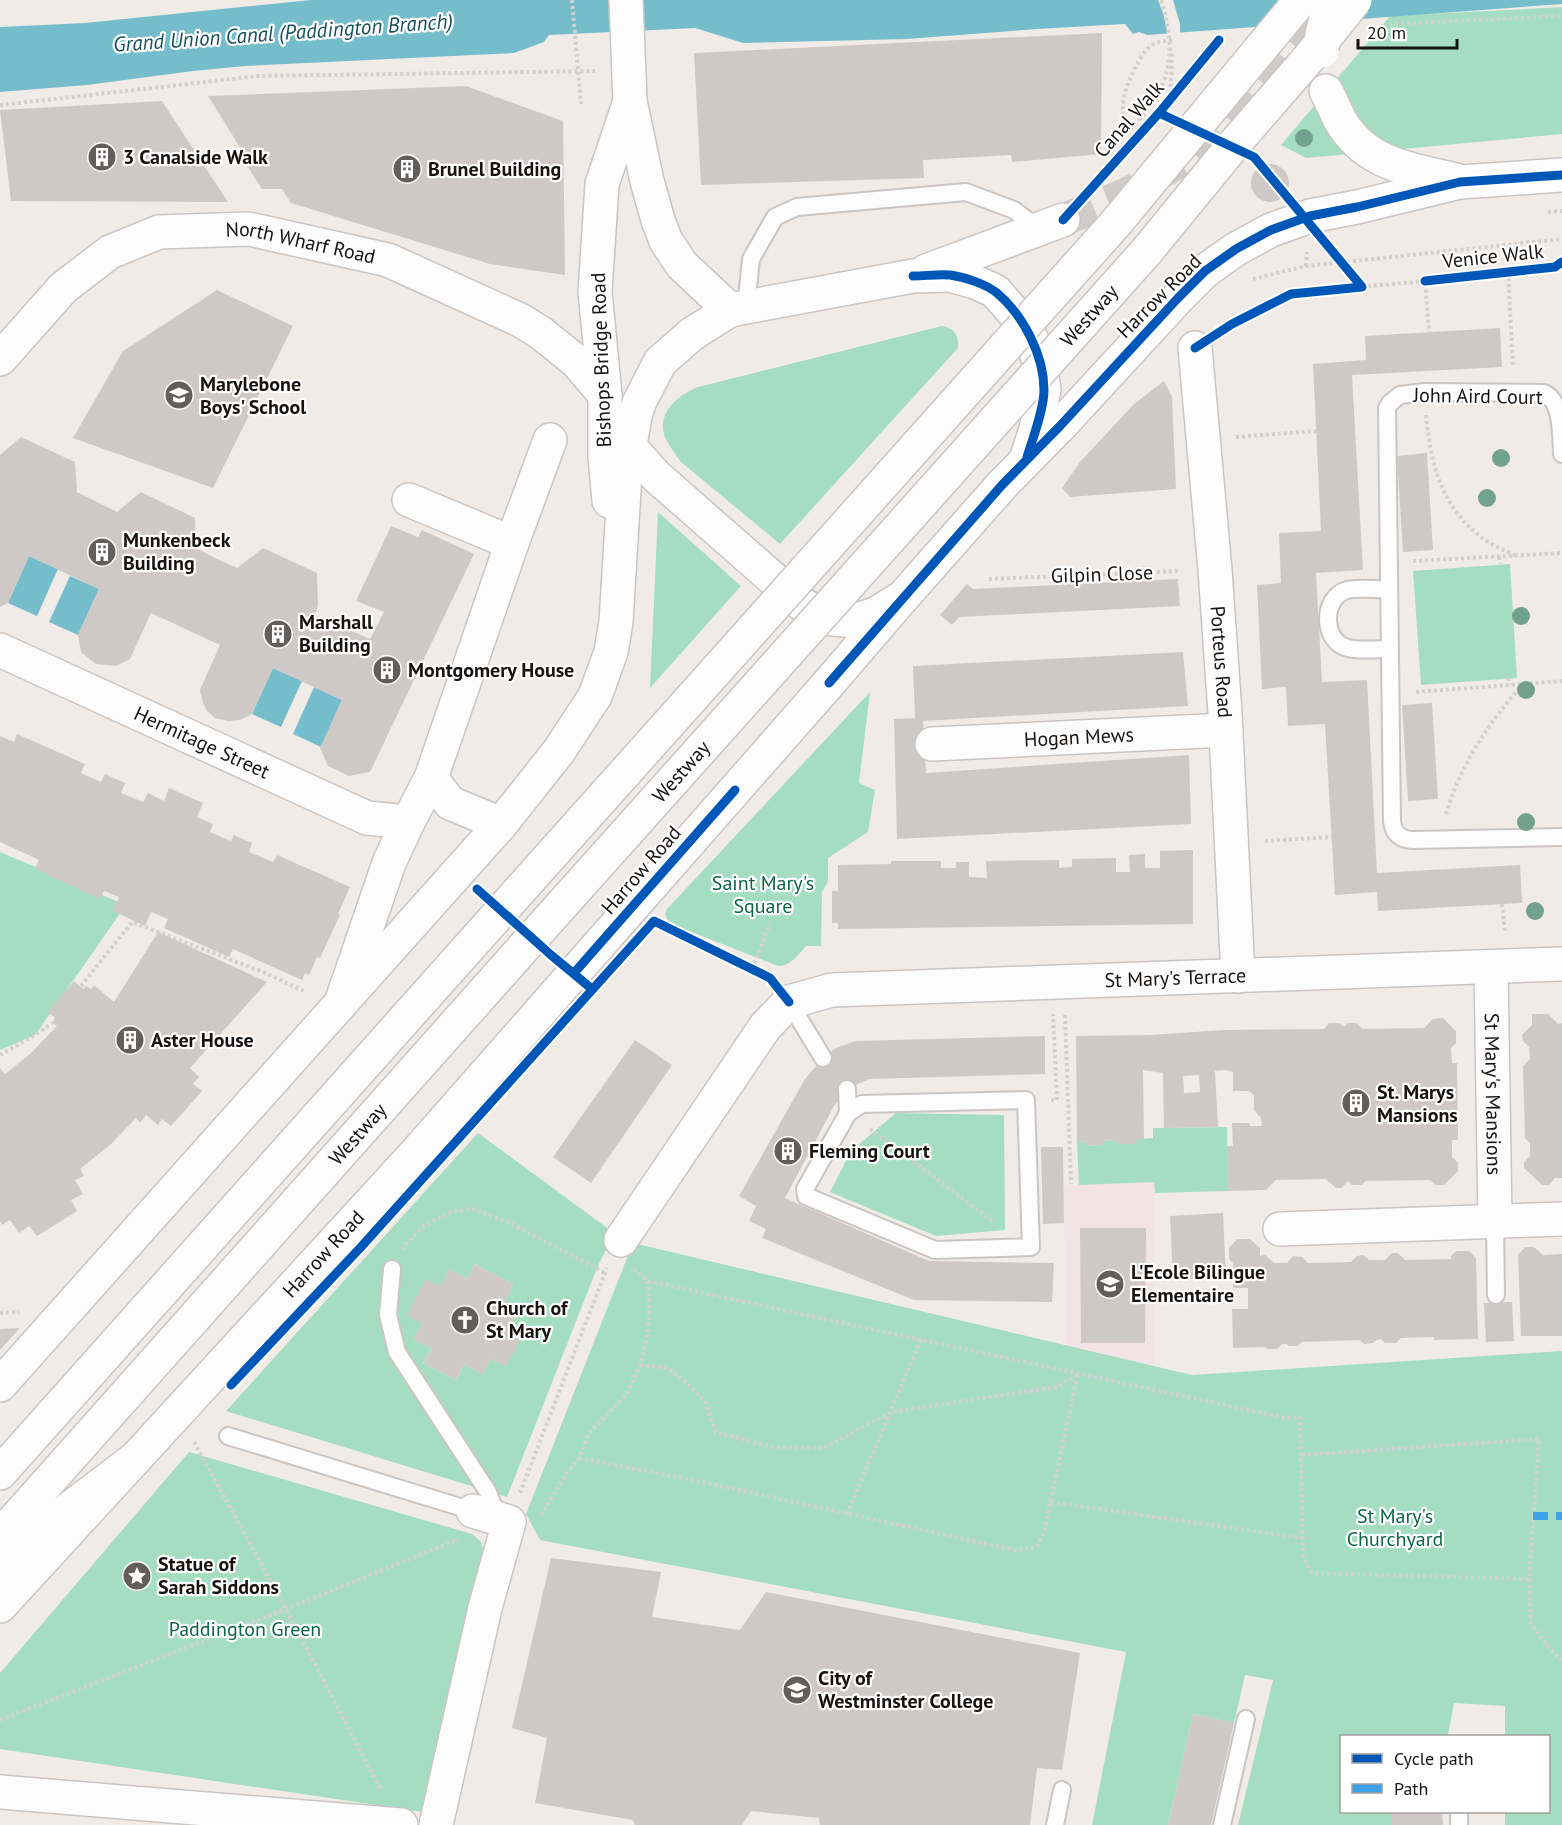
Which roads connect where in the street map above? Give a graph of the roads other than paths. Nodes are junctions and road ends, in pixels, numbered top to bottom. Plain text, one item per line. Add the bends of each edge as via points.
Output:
1 (626, 0) edge
2 (1301, 0) edge
3 (1331, 0) edge
4 (1355, 0) edge
5 (1322, 56) dead end
6 (630, 85) junction
7 (1326, 90) dead end
8 (1562, 175) edge
9 (1460, 182) junction
10 (1051, 224) joint
11 (913, 276) junction
12 (738, 308) junction
13 (1195, 348) dead end
14 (0, 359) edge
15 (605, 395) junction
16 (550, 440) dead end
17 (630, 443) junction
18 (1562, 454) edge
19 (1026, 460) junction
20 (409, 500) dead end
21 (512, 543) junction
22 (617, 587) junction
23 (1389, 590) junction
24 (903, 597) junction
25 (1390, 649) junction
26 (0, 650) edge
27 (1226, 729) junction
28 (932, 744) dead end
29 (430, 778) junction
30 (408, 822) junction
31 (501, 824) junction
32 (1562, 837) edge
33 (1562, 964) edge
34 (1491, 968) junction
35 (1238, 976) junction
36 (327, 999) junction
37 (789, 1002) junction
38 (823, 1058) dead end
39 (847, 1089) dead end
40 (848, 1113) junction
41 (1562, 1219) edge
42 (1495, 1221) junction
43 (1280, 1229) dead end
44 (616, 1248) road end
45 (392, 1269) road end
46 (1496, 1295) dead end
47 (67, 1309) junction
48 (0, 1385) edge
49 (0, 1399) edge
50 (228, 1436) dead end
51 (136, 1458) junction
52 (0, 1473) edge
53 (496, 1511) junction
54 (0, 1536) edge
55 (0, 1571) edge
56 (0, 1606) edge
57 (1246, 1719) dead end
58 (1062, 1790) dead end
59 (0, 1792) edge
60 (393, 1812) edge
61 (436, 1825) edge
62 (1055, 1825) edge
63 (1221, 1825) edge

1 - 6 main road
2 - 52 main road, Westway, bridge via 1115,224
3 - 5 main road, bridge via 1322,34
4 - 54 main road, Westway, bridge via 1146,252
6 - 12 main road via 648,181 666,241 682,265
6 - 15 main road, Bishops Bridge Road via 602,184 595,292
7 - 9 main road, Harrow Road via 1341,120 1373,155 1393,165
8 - 9 main road, Harrow Road
9 - 19 main road, Harrow Road via 1310,216 1271,230 1236,249 1205,271 1178,298
10 - 11 main road
10 - 12 lane via 966,192 797,207 775,217 760,242 751,259
11 - 12 main road
11 - 19 main road via 950,275 995,291 1031,338 1044,390
12 - 17 main road via 692,334 660,362 639,403
13 - 27 main road, Porteus Road
14 - 15 main road, North Wharf Road via 63,288 110,252 159,232 249,229 388,260 520,320 577,362
15 - 17 main road
15 - 22 main road, Bishops Bridge Road via 604,457
16 - 21 main road
17 - 22 main road
17 - 24 main road via 656,476 802,604 825,618 853,621 876,614
18 - 23 lane, John Aird Court via 1560,410 1555,399 1544,393 1400,395 1387,408
19 - 24 main road, Harrow Road
20 - 21 main road
21 - 29 main road
22 - 31 main road via 611,652 595,696 559,751
23 - 25 lane, John Aird Court
23 - 25 lane via 1347,590 1331,604 1328,625 1338,643 1348,648
24 - 51 main road, Harrow Road via 416,1153
25 - 32 lane, John Aird Court via 1393,826 1398,836 1407,840
26 - 30 main road, Hermitage Street via 367,818
27 - 28 main road, Hogan Mews
27 - 35 main road, Porteus Road
29 - 30 main road
29 - 31 main road via 450,803
30 - 36 main road
31 - 36 main road
33 - 34 main road, St Mary's Terrace
34 - 35 main road, St Mary's Terrace
34 - 42 main road, St Mary's Mansions
35 - 37 main road, St Mary's Terrace via 832,990
36 - 47 main road
37 - 38 lane
37 - 44 main road via 765,1027
39 - 40 lane
40 - 40 lane via 862,1104 1026,1100 1031,1247 935,1250 806,1196 805,1189
41 - 42 main road
42 - 43 main road
42 - 46 lane
45 - 53 lane via 388,1315 397,1352 488,1492
47 - 48 main road
47 - 49 main road
50 - 53 lane
51 - 55 main road via 40,1531
51 - 56 main road, Harrow Road
53 - 61 main road via 509,1522 485,1608
57 - 63 lane
58 - 62 lane
59 - 60 main road

